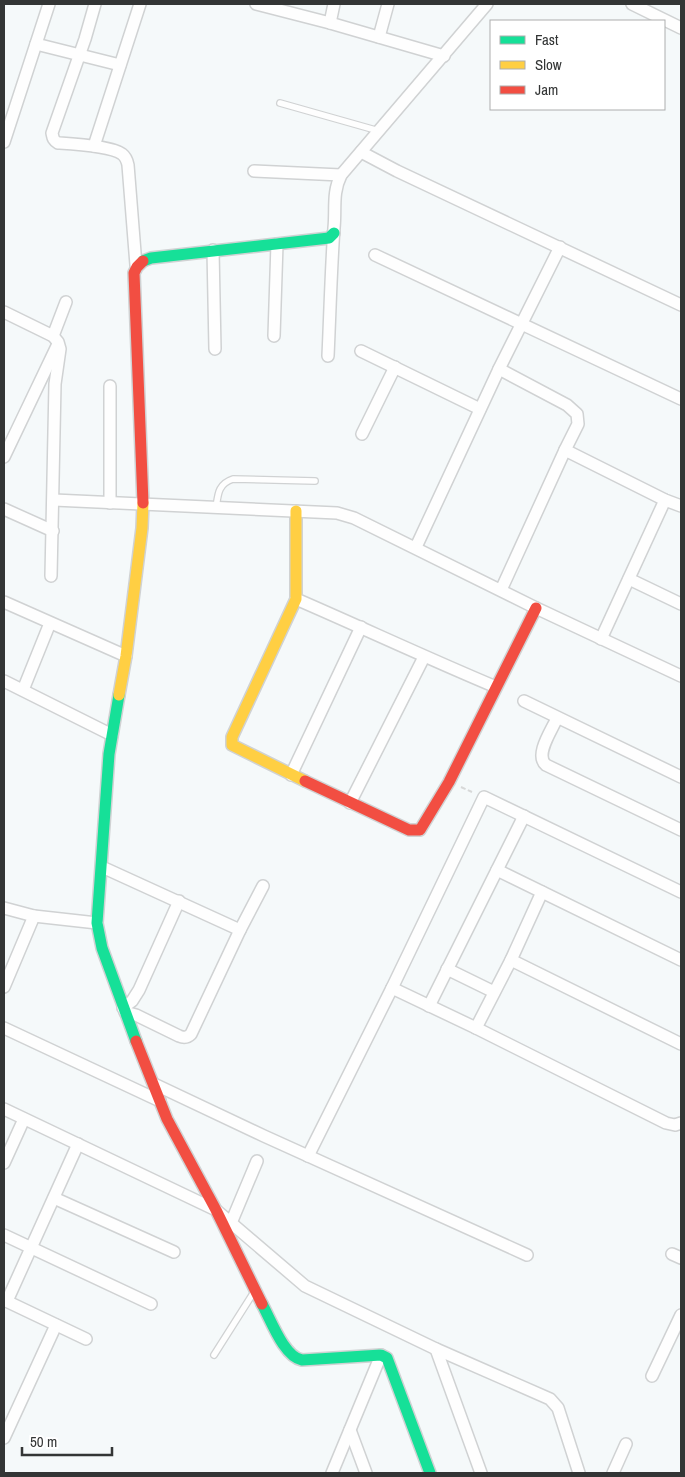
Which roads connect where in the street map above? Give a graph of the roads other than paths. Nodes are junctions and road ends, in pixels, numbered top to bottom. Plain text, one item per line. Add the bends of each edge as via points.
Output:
1 (49, 4) edge
2 (95, 4) edge
3 (140, 4) edge
4 (256, 4) edge
5 (334, 4) edge
6 (388, 4) edge
7 (488, 4) edge
8 (632, 4) edge
9 (665, 20) edge
10 (665, 20) edge
11 (330, 23) junction
12 (681, 28) edge
13 (379, 37) junction
14 (36, 44) junction
15 (79, 54) junction
16 (444, 56) junction
17 (120, 65) junction
18 (280, 103) dead end
19 (379, 132) junction
20 (4, 142) edge
21 (94, 146) junction
22 (361, 152) junction
23 (254, 171) dead end
24 (341, 175) junction
25 (334, 233) junction
26 (277, 244) junction
27 (560, 247) junction
28 (214, 250) junction
29 (375, 255) dead end
30 (136, 265) junction
31 (66, 302) dead end
32 (681, 304) edge
33 (4, 312) edge
34 (521, 324) junction
35 (274, 336) dead end
36 (56, 339) junction
37 (215, 350) dead end
38 (361, 351) dead end
39 (328, 356) dead end
40 (395, 367) junction
41 (499, 369) junction
42 (110, 386) dead end
43 (681, 399) edge
44 (480, 409) junction
45 (362, 434) dead end
46 (565, 450) junction
47 (4, 457) edge
48 (315, 481) dead end
49 (54, 500) junction
50 (665, 500) junction
51 (110, 503) junction
52 (143, 505) junction
53 (681, 506) edge
54 (216, 508) junction
55 (4, 509) edge
56 (296, 511) junction
57 (53, 531) junction
58 (416, 547) junction
59 (51, 576) dead end
60 (629, 579) junction
61 (501, 590) junction
62 (296, 599) junction
63 (4, 602) edge
64 (681, 604) edge
65 (536, 608) junction
66 (50, 623) junction
67 (362, 628) junction
68 (601, 639) junction
69 (126, 656) junction
70 (424, 657) junction
71 (681, 676) edge
72 (4, 681) edge
73 (496, 687) junction
74 (23, 690) junction
75 (524, 701) dead end
76 (557, 718) junction
77 (112, 735) junction
78 (291, 775) junction
79 (681, 777) edge
80 (350, 803) junction
81 (524, 816) junction
82 (681, 830) edge
83 (102, 867) junction
84 (496, 870) junction
85 (263, 886) dead end
86 (542, 892) junction
87 (681, 892) edge
88 (179, 901) junction
89 (4, 908) edge
90 (34, 916) junction
91 (97, 923) junction
92 (240, 930) junction
93 (511, 960) junction
94 (681, 960) edge
95 (447, 969) junction
96 (4, 987) edge
97 (392, 988) junction
98 (494, 992) junction
99 (429, 1006) junction
100 (124, 1010) junction
101 (4, 1028) edge
102 (476, 1028) junction
103 (681, 1044) edge
104 (154, 1084) junction
105 (160, 1101) junction
106 (4, 1109) edge
107 (24, 1119) junction
108 (681, 1123) edge
109 (78, 1144) junction
110 (308, 1156) junction
111 (257, 1160) dead end
112 (4, 1163) edge
113 (54, 1198) junction
114 (216, 1210) junction
115 (232, 1223) junction
116 (4, 1235) edge
117 (31, 1248) junction
118 (174, 1252) dead end
119 (527, 1255) dead end
120 (255, 1290) junction
121 (5, 1300) edge
122 (151, 1304) dead end
123 (681, 1315) edge
124 (56, 1325) junction
125 (86, 1339) dead end
126 (436, 1349) junction
127 (214, 1355) dead end
128 (381, 1355) junction
129 (652, 1376) dead end
130 (350, 1430) junction
131 (4, 1438) edge
132 (626, 1444) dead end
133 (332, 1473) edge
134 (366, 1473) edge
135 (430, 1473) edge
136 (481, 1473) edge
137 (579, 1473) edge
138 (613, 1473) edge

1 - 14 street
2 - 15 street
3 - 17 street
4 - 11 street
5 - 11 street
6 - 13 street
7 - 16 street
8 - 10 street
9 - 12 street
11 - 13 street
13 - 16 street
14 - 15 street
14 - 20 street
15 - 17 street
15 - 21 street via 52,136 58,143
16 - 19 street
17 - 21 street
18 - 19 lane
19 - 22 street
21 - 30 street via 118,152 126,158
22 - 24 street
22 - 27 street
23 - 24 street
24 - 25 street via 335,191
25 - 26 street via 329,238
25 - 39 street
26 - 28 street
26 - 35 street
27 - 32 street
27 - 34 street
28 - 30 street via 152,258
28 - 37 street
29 - 34 street
30 - 52 street
31 - 36 street
33 - 36 street
34 - 41 street
34 - 43 street
36 - 47 street
36 - 49 street via 60,350 55,384
38 - 40 street
40 - 44 street
40 - 45 street
41 - 44 street
41 - 46 street via 567,404 577,414 578,424
42 - 51 street
44 - 58 street
46 - 50 street
46 - 61 street
48 - 54 lane via 227,481 219,489
49 - 51 street
49 - 57 street
50 - 53 street
50 - 60 street
51 - 52 street
52 - 54 street
52 - 69 street
54 - 56 street
55 - 57 street
56 - 58 street via 337,513 354,518
56 - 62 street
57 - 59 street
58 - 61 street
60 - 64 street
60 - 68 street
61 - 65 street
62 - 67 street
62 - 78 street via 231,742 238,749
63 - 66 street
65 - 68 street
65 - 73 street
66 - 69 street
66 - 74 street
67 - 70 street
67 - 78 street
68 - 71 street
69 - 77 street
70 - 73 street
70 - 80 street
72 - 74 street
73 - 80 street via 420,830 409,830
74 - 77 street
75 - 76 street
76 - 79 street
76 - 82 street via 541,757 546,765
77 - 83 street
78 - 80 street
81 - 84 street
81 - 87 street
81 - 97 street via 484,797
83 - 88 street
83 - 91 street
84 - 86 street
84 - 95 street
85 - 92 street
86 - 93 street
86 - 94 street
88 - 92 street
88 - 100 street via 139,990
89 - 90 street
90 - 91 street
90 - 96 street
91 - 100 street via 102,948
92 - 100 street via 188,1037
93 - 98 street
93 - 103 street
95 - 98 street
95 - 99 street
97 - 99 street
97 - 110 street
98 - 102 street
99 - 102 street
100 - 104 street
101 - 105 street
102 - 108 street via 666,1123
104 - 105 street
104 - 110 street
105 - 114 street
106 - 107 street
107 - 109 street
107 - 112 street
109 - 113 street
109 - 114 street
110 - 119 street
111 - 115 street
113 - 117 street
113 - 118 street
114 - 115 street
114 - 120 street
115 - 126 street via 305,1286
116 - 117 street
117 - 121 street
117 - 122 street
120 - 127 lane
120 - 128 street via 287,1351 296,1359
121 - 124 street
123 - 129 street
124 - 125 street
124 - 131 street
126 - 136 street
126 - 137 street via 556,1404
128 - 130 street
128 - 135 street via 389,1361
130 - 133 street
130 - 134 street
132 - 138 street

